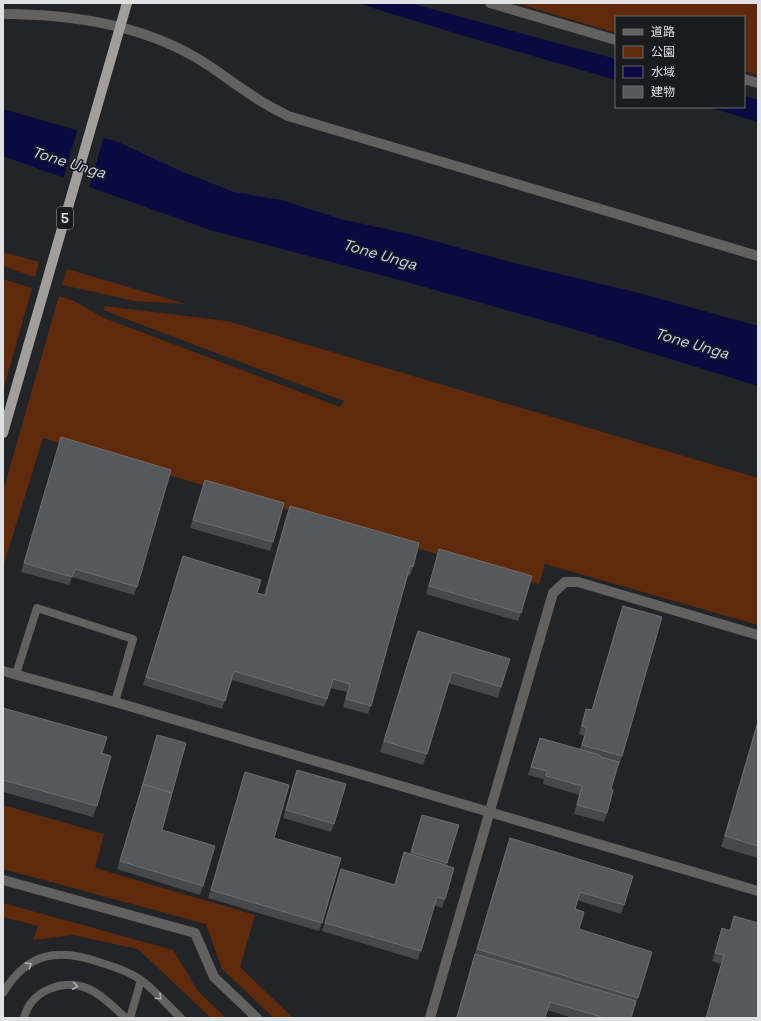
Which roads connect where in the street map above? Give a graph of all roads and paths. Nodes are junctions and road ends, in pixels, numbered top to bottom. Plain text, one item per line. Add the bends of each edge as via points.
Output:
1 (127, 3) edge
2 (490, 3) edge
3 (3, 14) edge
4 (615, 40) edge
5 (745, 78) edge
6 (758, 83) edge
7 (758, 256) edge
8 (3, 433) edge
9 (758, 635) edge
10 (3, 671) edge
11 (16, 674) junction
12 (115, 702) junction
13 (490, 814) junction
14 (3, 880) edge
15 (758, 891) edge
16 (141, 980) junction
17 (3, 993) edge
18 (24, 1018) edge
19 (126, 1018) edge
20 (130, 1018) edge
21 (181, 1018) edge
22 (257, 1018) edge
23 (430, 1018) edge

1 - 8 main road, 5, bridge
2 - 4 street
3 - 7 street via 91,21 152,37 194,57 288,116
5 - 6 street
9 - 13 street via 578,582 565,582 559,585 553,593
10 - 11 street
11 - 12 street
11 - 12 lane via 37,608 133,639
12 - 13 street
13 - 15 street
13 - 23 street
14 - 22 street via 195,933 214,977
17 -> 16 lane via 13,976 31,963 52,954 80,955 116,967
16 - 20 lane
16 -> 21 lane
18 -> 19 lane via 33,1000 45,990 60,985 90,989

